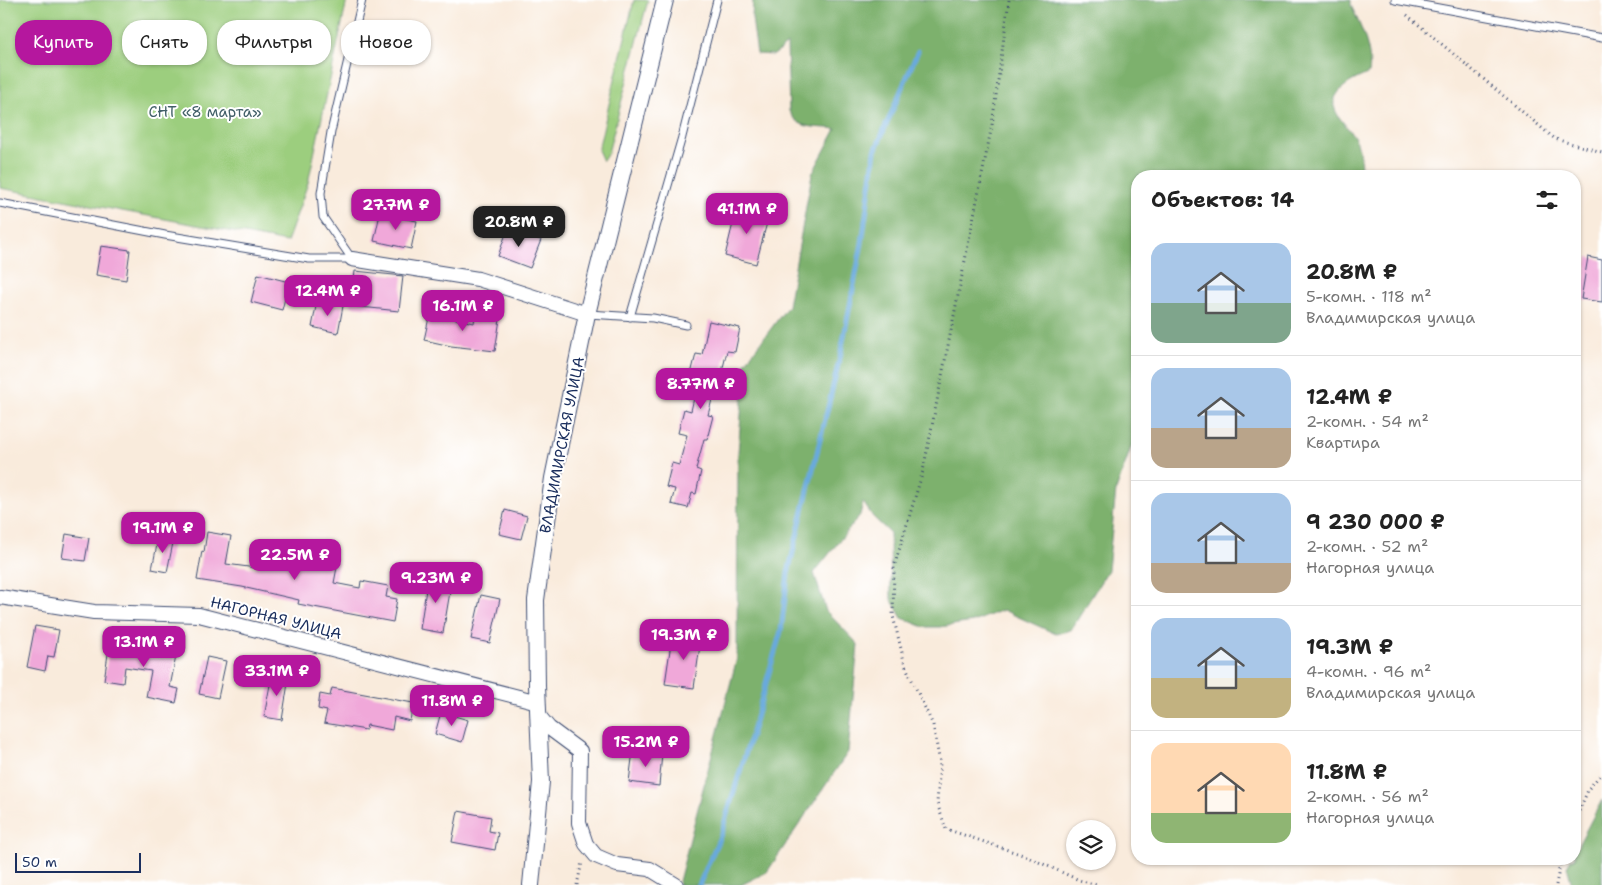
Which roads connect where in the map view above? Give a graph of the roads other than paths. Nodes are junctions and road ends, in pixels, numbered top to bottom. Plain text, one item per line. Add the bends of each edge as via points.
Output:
1 (362, 0) edge
2 (665, 0) edge
3 (717, 0) edge
4 (1395, 0) edge
5 (1602, 38) edge
6 (0, 203) edge
7 (352, 259) junction
8 (587, 314) junction
9 (630, 317) junction
10 (686, 325) dead end
11 (0, 597) edge
12 (539, 709) junction
13 (531, 885) edge
14 (676, 885) edge

1 - 7 lane via 331,132 321,193 323,217
2 - 8 street, ВЛАДИМИРСКАЯ УЛИЦА
3 - 9 lane via 682,137
4 - 5 lane
6 - 7 lane via 309,259
7 - 8 street via 478,279
8 - 9 lane
8 - 12 street, ВЛАДИМИРСКАЯ УЛИЦА via 553,478 536,600
9 - 10 lane
11 - 12 street, НАГОРНАЯ УЛИЦА via 94,612 199,615
12 - 13 street, ВЛАДИМИРСКАЯ УЛИЦА via 541,782
12 - 14 street via 549,728 580,751 579,823 586,844 596,856 617,865 650,869

